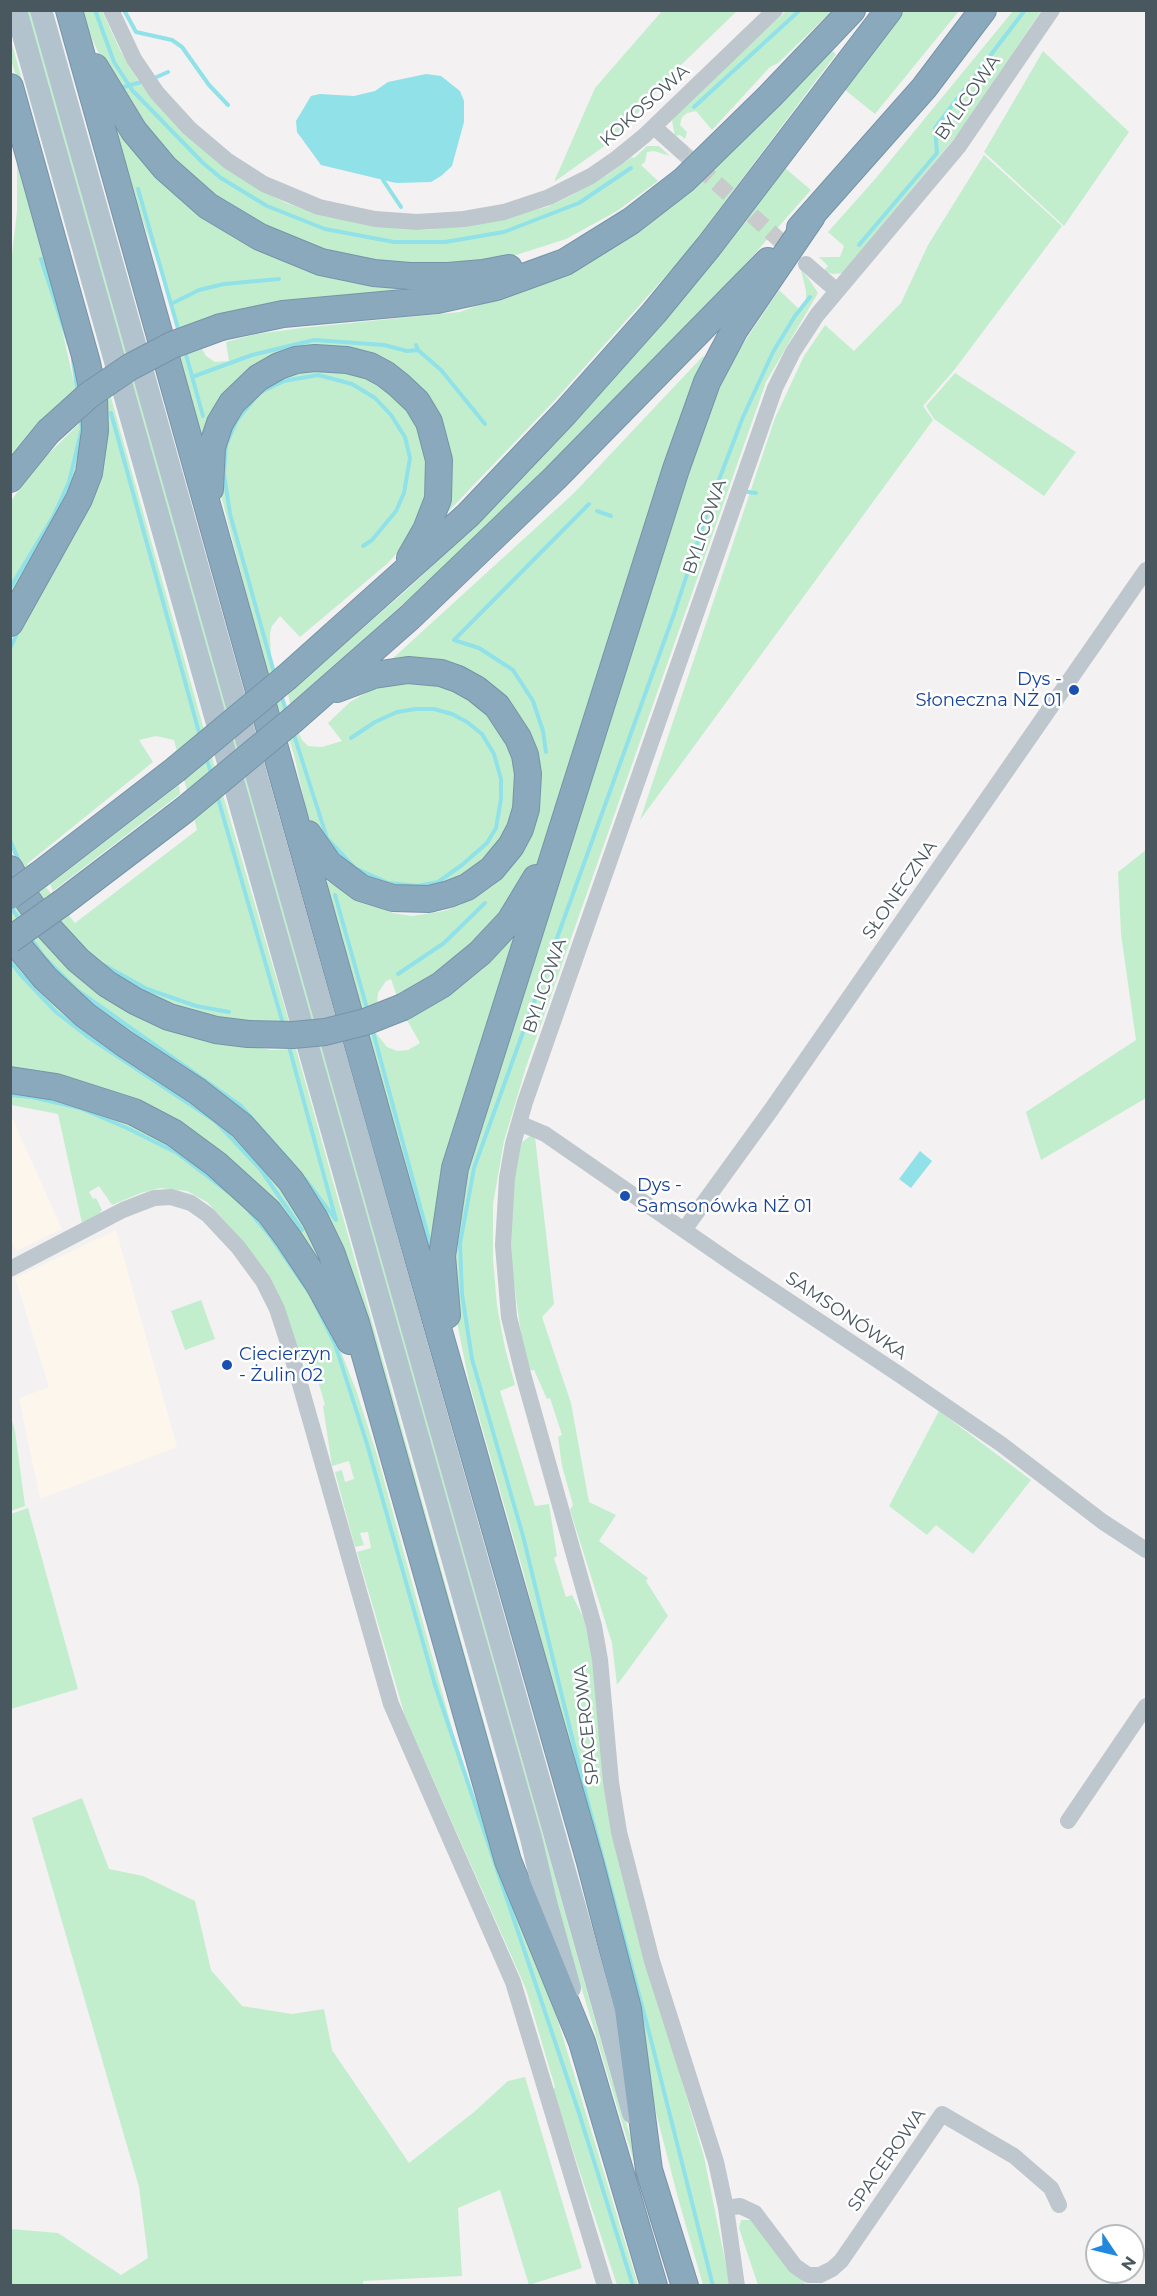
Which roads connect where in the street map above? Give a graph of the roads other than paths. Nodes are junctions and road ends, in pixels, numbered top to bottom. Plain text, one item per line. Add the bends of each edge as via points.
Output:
1 (16, 10) edge
2 (41, 10) edge
3 (111, 10) edge
4 (775, 10) edge
5 (852, 10) edge
6 (889, 10) edge
7 (982, 10) edge
8 (1052, 10) edge
9 (70, 14) edge
10 (10, 87) edge
11 (654, 127) junction
12 (681, 150) tunnel mouth
13 (812, 216) junction
14 (588, 248) junction
15 (806, 264) tunnel mouth
16 (837, 291) junction
17 (10, 479) edge
18 (212, 522) junction
19 (1146, 570) edge
20 (395, 582) junction
21 (10, 623) edge
22 (320, 696) junction
23 (573, 793) junction
24 (291, 801) junction
25 (10, 869) edge
26 (10, 896) edge
27 (10, 938) edge
28 (10, 1080) edge
29 (519, 1123) junction
30 (684, 1230) junction
31 (10, 1269) edge
32 (374, 1387) junction
33 (458, 1396) junction
34 (1146, 1550) edge
35 (1146, 1706) edge
36 (1068, 1821) dead end
37 (582, 2042) junction
38 (649, 2170) junction
39 (1059, 2205) dead end
40 (726, 2208) junction
41 (810, 2280) edge
42 (605, 2286) edge
43 (654, 2286) edge
44 (685, 2286) edge
45 (737, 2286) edge

1 - 37 main road via 528,1827
2 - 38 main road
3 - 11 street, KOKOSOWA via 134,59 153,87 207,145 264,184 342,213 417,222 504,212 549,197 591,176
4 - 11 street, KOKOSOWA
5 - 14 highway via 684,180
6 - 20 highway via 710,246 654,313 502,482
7 - 13 highway via 924,88
8 - 16 street, BYLICOWA via 959,146
9 - 14 highway via 103,82 153,155 202,201 275,245 339,266 410,276 483,273
9 - 18 highway
10 - 21 highway via 87,363 95,423 92,459 79,499
11 - 12 street
13 - 22 highway via 555,478
13 - 23 highway via 735,329 707,382
14 - 17 highway, bridge via 533,275 454,297 283,314 221,327 172,345 123,371 89,395 48,432
15 - 16 street
16 - 29 street, BYLICOWA via 793,352 765,414
18 - 20 highway via 212,447 220,423 244,391 258,378 297,360 332,358 370,366 417,402 429,422 440,460 438,499 426,530
18 - 24 highway
19 - 30 street, SŁONECZNA
20 - 26 highway, bridge via 175,771
22 - 24 highway via 397,670 431,671 466,683 497,706 518,738 528,774 524,818 511,846 484,876 449,894 410,900 376,894 341,875 318,851
22 - 27 highway, bridge via 183,811
23 - 25 highway, bridge via 543,864 510,921 480,953 441,985 403,1007 326,1032 293,1035 216,1030 169,1017 135,1001 78,960 44,923
23 - 33 highway via 455,1168 442,1256
24 - 33 highway
27 - 32 highway via 69,1002 217,1105 282,1170 315,1219 331,1252
28 - 32 highway via 56,1087 134,1112 174,1133 216,1164 261,1205 289,1239 318,1283
29 - 30 street, SAMSONÓWKA via 544,1134
29 - 40 street, SPACEROWA via 509,1164 503,1218 509,1317 594,1626 611,1782 625,1859 652,1961 716,2162
30 - 34 street, SAMSONÓWKA via 1001,1444
31 - 42 street via 123,1210 154,1198 171,1197 191,1203 208,1215 263,1281 290,1349 391,1704 513,1982
32 - 37 highway via 508,1861
33 - 38 highway via 628,2009
35 - 36 street
37 - 43 highway
38 - 44 highway
39 - 41 street, SPACEROWA via 1051,2188 1014,2156 942,2114 841,2261
40 - 41 street, SPACEROWA via 740,2206 755,2213 790,2261
40 - 45 street

